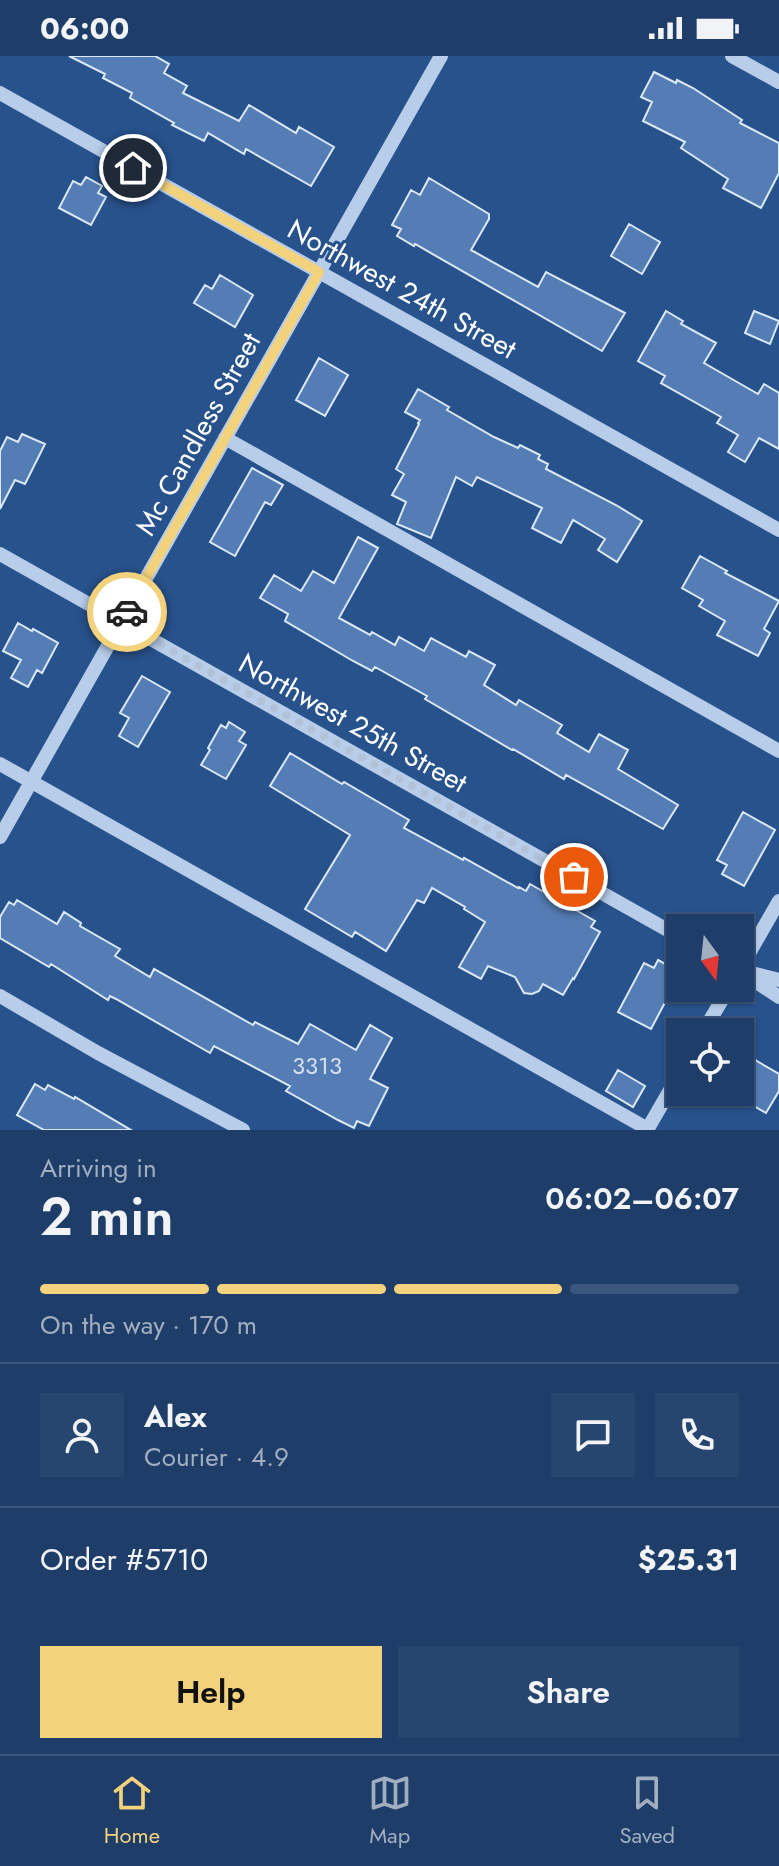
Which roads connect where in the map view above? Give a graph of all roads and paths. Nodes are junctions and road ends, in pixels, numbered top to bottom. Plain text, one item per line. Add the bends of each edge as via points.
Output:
1 (441, 56) edge
2 (732, 56) edge
3 (779, 82) edge
4 (0, 93) edge
5 (319, 272) junction
6 (225, 438) junction
7 (779, 530) edge
8 (0, 554) edge
9 (121, 622) junction
10 (779, 751) edge
11 (0, 764) edge
12 (31, 781) junction
13 (0, 837) edge
14 (779, 901) edge
15 (666, 929) edge
16 (754, 945) edge
17 (754, 974) edge
18 (754, 980) edge
19 (779, 980) edge
20 (0, 996) edge
21 (779, 997) edge
22 (666, 1097) edge
23 (647, 1129) edge
24 (243, 1130) edge

1 - 5 street, Mc Candless Street
2 - 3 street
4 - 5 street, Northwest 24th Street
5 - 6 street, Mc Candless Street
5 - 7 street, Northwest 24th Street
6 - 9 street, Mc Candless Street
6 - 10 street
8 - 9 street, Northwest 25th Street
9 - 12 street, Mc Candless Street
9 - 15 street, Northwest 25th Street
11 - 12 street
12 - 13 street, Mc Candless Street
12 - 23 street
14 - 16 street
17 - 19 street
18 - 21 street
20 - 24 street
22 - 23 street

